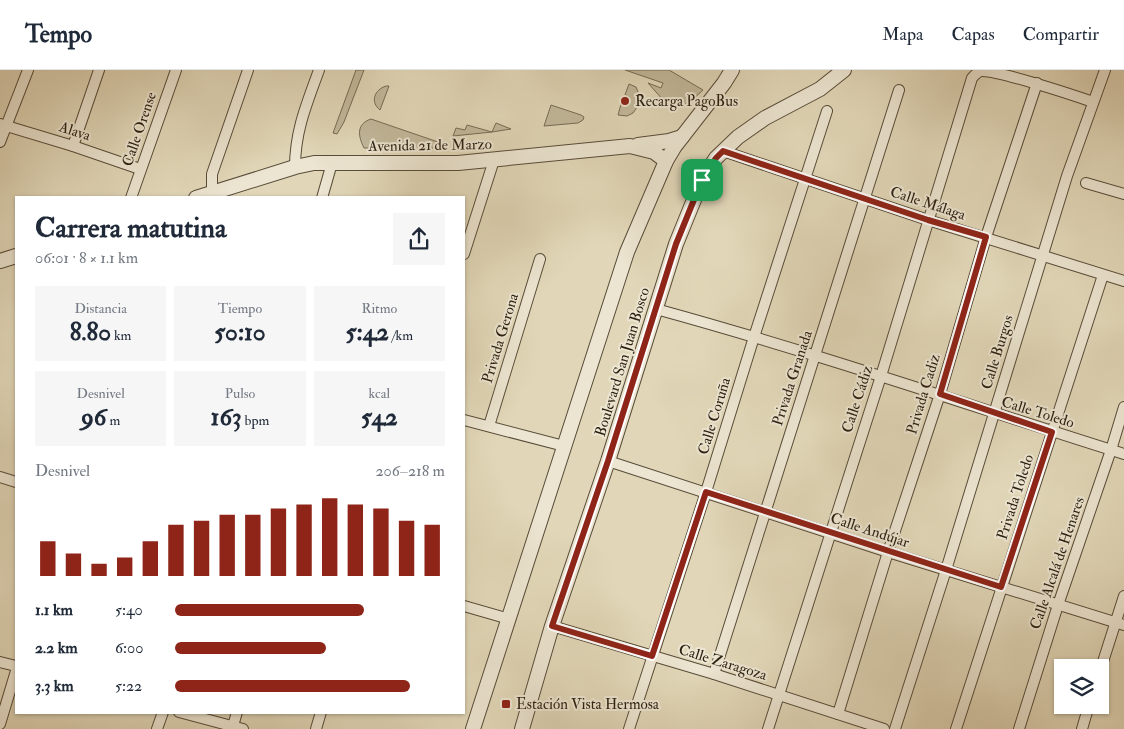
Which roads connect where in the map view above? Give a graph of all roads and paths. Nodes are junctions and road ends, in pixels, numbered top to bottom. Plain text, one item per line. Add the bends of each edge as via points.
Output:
1 (28, 70) edge
2 (99, 70) edge
3 (176, 70) edge
4 (248, 70) edge
5 (319, 70) edge
6 (732, 70) edge
7 (844, 70) edge
8 (1105, 70) edge
9 (1037, 83) junction
10 (899, 90) dead end
11 (1093, 102) junction
12 (827, 111) dead end
13 (3, 125) edge
14 (682, 138) junction
15 (0, 142) edge
16 (73, 146) junction
17 (630, 146) junction
18 (723, 151) junction
19 (494, 160) junction
20 (666, 161) junction
21 (332, 162) junction
22 (295, 167) junction
23 (140, 169) junction
24 (805, 178) junction
25 (1086, 183) dead end
26 (1124, 194) edge
27 (212, 195) edge
28 (132, 196) edge
29 (323, 196) edge
30 (865, 198) junction
31 (928, 220) junction
32 (986, 237) junction
33 (465, 251) edge
34 (15, 256) edge
35 (1043, 256) junction
36 (540, 259) dead end
37 (0, 261) edge
38 (1103, 275) junction
39 (1124, 281) edge
40 (656, 309) junction
41 (754, 337) junction
42 (814, 356) junction
43 (881, 376) junction
44 (940, 394) junction
45 (1124, 407) edge
46 (994, 414) junction
47 (465, 420) edge
48 (489, 426) junction
49 (1052, 432) junction
50 (564, 446) junction
51 (1111, 450) junction
52 (1124, 454) edge
53 (608, 461) junction
54 (0, 477) edge
55 (15, 482) edge
56 (706, 492) junction
57 (766, 511) junction
58 (831, 533) junction
59 (888, 552) junction
60 (946, 570) junction
61 (1001, 587) junction
62 (1124, 596) edge
63 (1058, 605) junction
64 (465, 606) edge
65 (509, 619) junction
66 (1120, 623) edge
67 (552, 626) junction
68 (652, 656) junction
69 (1105, 659) edge
70 (0, 662) edge
71 (15, 666) edge
72 (15, 674) edge
73 (714, 674) junction
74 (780, 695) junction
75 (162, 714) edge
76 (186, 714) edge
77 (238, 714) edge
78 (320, 714) edge
79 (838, 714) junction
80 (1086, 714) edge
81 (0, 724) edge
82 (238, 728) edge
83 (158, 729) edge
84 (316, 729) edge
85 (473, 729) edge
86 (522, 729) edge
87 (628, 729) edge
88 (768, 729) edge
89 (884, 729) edge
90 (895, 729) edge
91 (956, 729) edge
92 (1019, 729) edge
93 (1082, 729) edge

1 - 13 street
2 - 16 street
3 - 23 street, Calle Orense
4 - 27 street via 215,163
5 - 22 street via 302,116
6 - 14 street, Boulevard San Juan Bosco
7 - 18 street, Boulevard San Juan Bosco via 820,89 765,118
8 - 11 street, Calle Burgos
9 - 11 street
9 - 31 street, Calle Cádiz via 991,71 976,73 972,78
9 - 32 street, Privada Cadiz
10 - 30 street, Privada Granada
11 - 35 street, Calle Burgos
12 - 24 street, Calle Coruña
13 - 15 street
13 - 16 street, Alava
14 - 17 street
14 - 20 street, Boulevard San Juan Bosco
16 - 23 street, Alava
17 - 19 street, Avenida 21 de Marzo
17 - 20 street, Avenida 21 de Marzo via 654,152
18 - 24 street, Calle Málaga
18 - 40 street, Boulevard San Juan Bosco via 702,180 676,244
19 - 21 street, Avenida 21 de Marzo via 429,164
19 - 33 street
20 - 50 street, Boulevard San Juan Bosco via 627,252
21 - 22 street, Avenida 21 de Marzo
21 - 29 street
22 - 27 street, Avenida 21 de Marzo
23 - 28 street, Calle Orense
24 - 30 street, Calle Málaga
24 - 41 street, Calle Coruña
25 - 26 street
30 - 31 street, Calle Málaga
30 - 42 street, Privada Granada
31 - 32 street, Calle Málaga
31 - 43 street, Calle Cádiz
32 - 35 street, Calle Málaga
32 - 44 street, Privada Cadiz
34 - 37 street
35 - 38 street, Calle Málaga
35 - 46 street, Calle Burgos
36 - 48 street, Privada Gerona
38 - 39 street, Calle Málaga
38 - 49 street, Privada Toledo
40 - 41 street, Calle Toledo
40 - 53 street, Boulevard San Juan Bosco
41 - 42 street, Calle Toledo
41 - 56 street, Calle Coruña
42 - 43 street, Calle Toledo
42 - 57 street, Privada Granada
43 - 44 street, Calle Toledo
43 - 58 street, Calle Cádiz
44 - 46 street, Calle Toledo
44 - 59 street, Privada Cadiz
45 - 51 street, Calle Alcalá de Henares
46 - 49 street, Calle Toledo
46 - 60 street, Calle Burgos
47 - 48 street
48 - 50 street
49 - 51 street, Calle Toledo
49 - 61 street, Privada Toledo
50 - 65 street, Boulevard San Juan Bosco
51 - 52 street, Calle Toledo
51 - 63 street, Calle Alcalá de Henares
53 - 56 street, Calle Andújar
53 - 67 street, Boulevard San Juan Bosco
54 - 55 street
56 - 57 street, Calle Andújar
56 - 68 street, Calle Coruña
57 - 58 street, Calle Andújar
57 - 73 street, Privada Granada
58 - 59 street, Calle Andújar
58 - 74 street, Calle Cádiz
59 - 60 street, Calle Andújar
59 - 79 street, Privada Cadiz
60 - 61 street, Calle Andújar
60 - 90 street, Calle Burgos
61 - 63 street, Calle Andújar
61 - 91 street, Privada Toledo
62 - 66 street
63 - 66 street, Calle Andújar
63 - 92 street, Calle Alcalá de Henares
64 - 65 street
65 - 85 street, Boulevard San Juan Bosco
66 - 69 street
67 - 68 street, Calle Zaragoza
67 - 86 street, Boulevard San Juan Bosco
68 - 73 street, Calle Zaragoza
68 - 87 street, Calle Coruña
70 - 71 street
72 - 81 street
73 - 74 street, Calle Zaragoza
74 - 79 street, Calle Zaragoza
74 - 88 street, Calle Cádiz
75 - 83 street
76 - 82 street
77 - 82 street
78 - 84 street
79 - 89 street, Calle Zaragoza
80 - 93 street

